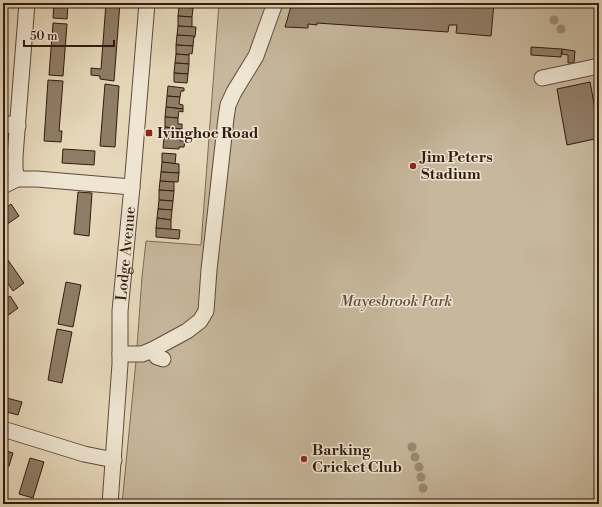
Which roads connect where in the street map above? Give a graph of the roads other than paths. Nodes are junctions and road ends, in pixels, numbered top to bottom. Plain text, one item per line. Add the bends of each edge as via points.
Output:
1 (27, 3) edge
2 (147, 3) edge
3 (275, 3) edge
4 (599, 66) edge
5 (542, 78) dead end
6 (18, 126) junction
7 (3, 127) edge
8 (17, 179) junction
9 (3, 186) edge
10 (132, 187) junction
11 (120, 354) junction
12 (3, 429) edge
13 (114, 460) junction
14 (110, 504) edge

1 - 6 street
2 - 10 street, Lodge Avenue
3 - 11 street via 256,56 228,105 206,311 200,321 158,354
4 - 5 street
6 - 7 street via 10,124
6 - 8 street via 15,156
8 - 9 street
8 - 10 street
10 - 11 street, Lodge Avenue via 120,311
11 - 13 street, Lodge Avenue
12 - 13 street via 84,454
13 - 14 street, Lodge Avenue

